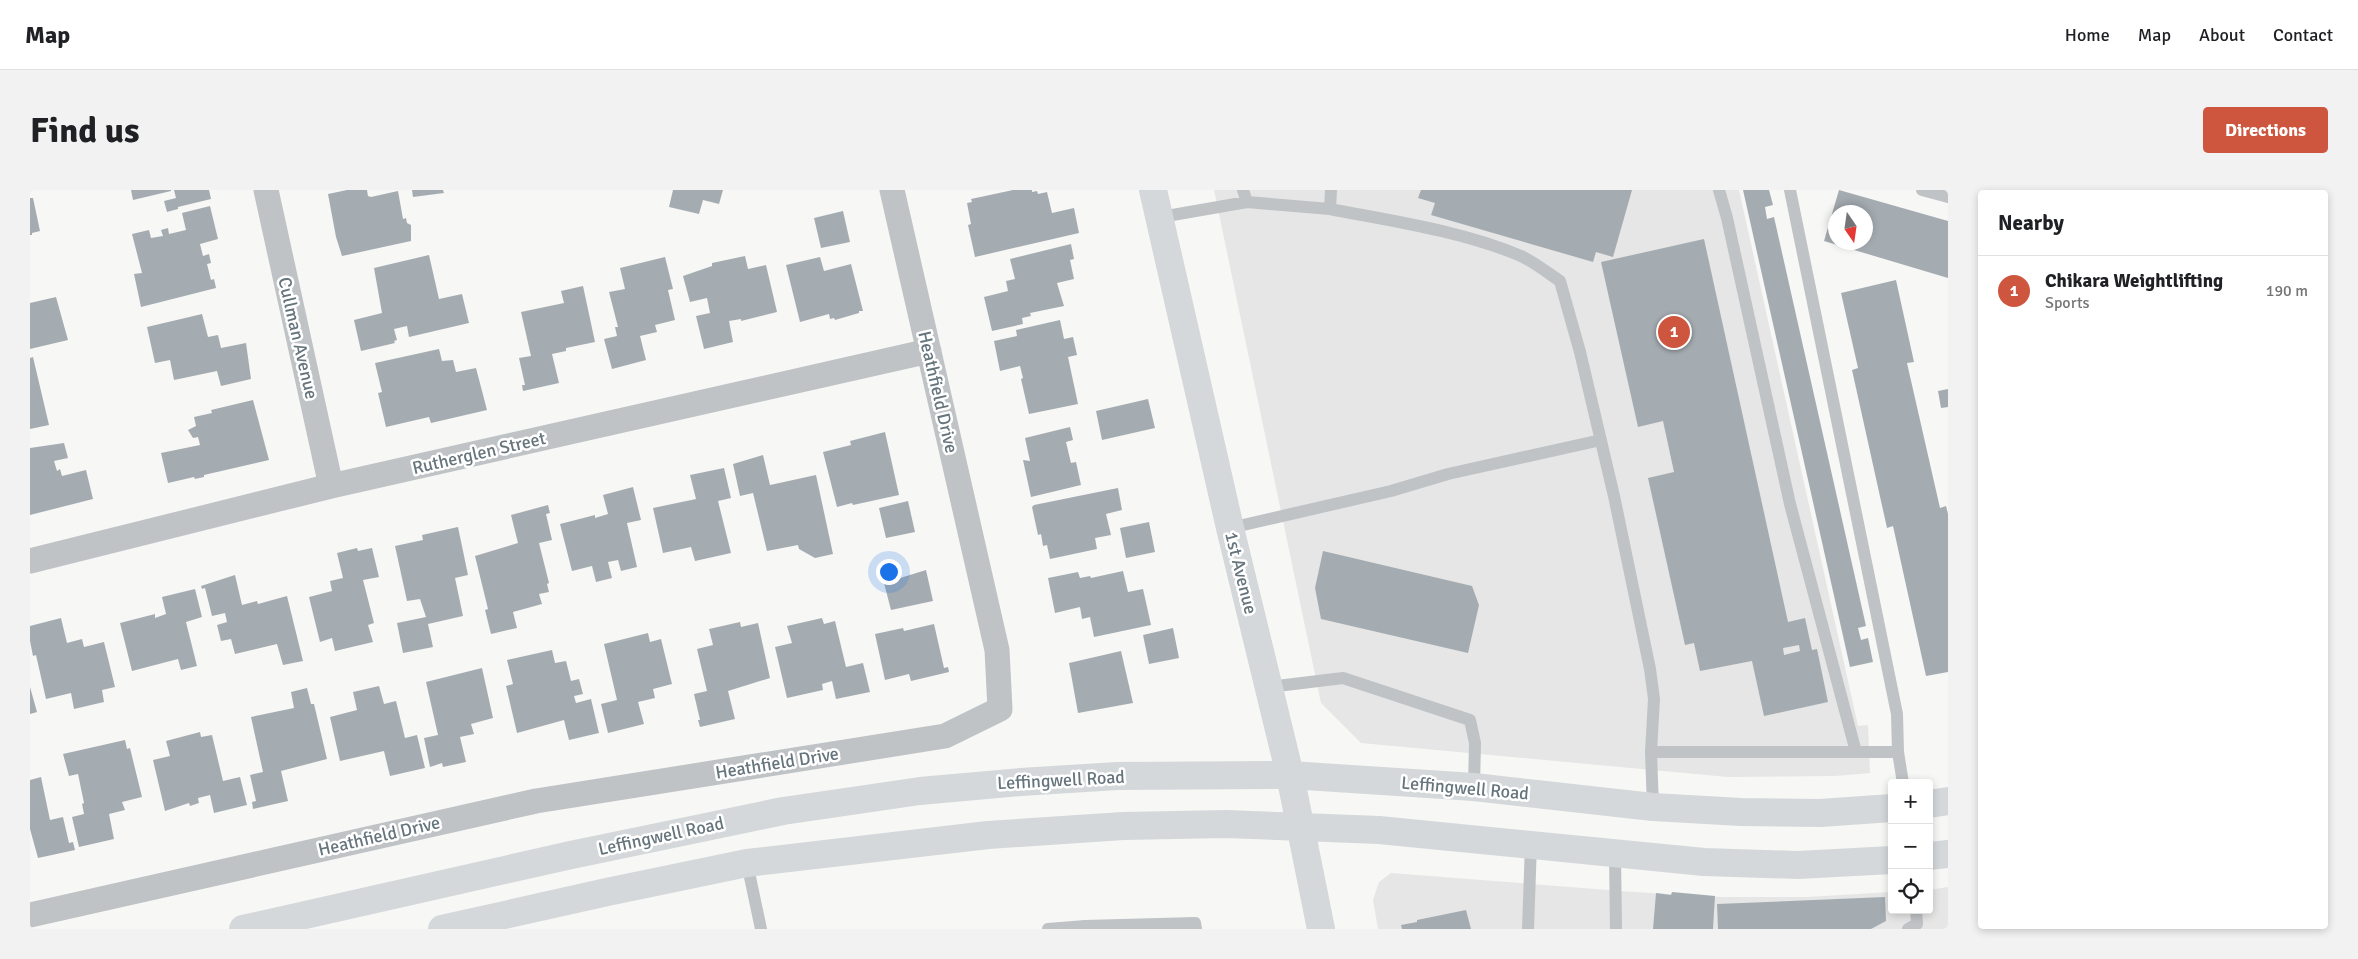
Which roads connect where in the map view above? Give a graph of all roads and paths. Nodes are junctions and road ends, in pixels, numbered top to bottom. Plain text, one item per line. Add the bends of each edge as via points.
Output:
1 (266, 190) edge
2 (892, 190) edge
3 (1153, 190) edge
4 (1158, 190) edge
5 (1331, 190) edge
6 (1719, 190) edge
7 (1790, 190) edge
8 (1922, 190) edge
9 (1245, 196) edge
10 (1948, 197) edge
11 (1330, 209) junction
12 (1161, 217) junction
13 (929, 351) junction
14 (1601, 440) junction
15 (331, 486) junction
16 (1230, 528) junction
17 (30, 561) edge
18 (1269, 687) junction
19 (1651, 752) junction
20 (1856, 752) junction
21 (1898, 752) junction
22 (1290, 775) junction
23 (1901, 779) edge
24 (1474, 787) junction
25 (1948, 802) edge
26 (1933, 804) edge
27 (1653, 808) junction
28 (1888, 808) edge
29 (1300, 826) junction
30 (1531, 844) junction
31 (1615, 854) junction
32 (1948, 854) edge
33 (1933, 856) edge
34 (1888, 860) edge
35 (747, 863) junction
36 (1916, 914) edge
37 (30, 915) edge
38 (243, 929) edge
39 (442, 929) edge
40 (761, 929) edge
41 (1048, 929) edge
42 (1196, 929) edge
43 (1321, 929) edge
44 (1528, 929) edge
45 (1616, 929) edge
46 (1908, 929) edge

1 - 15 street, Cullman Avenue
2 - 13 street, Heathfield Drive
3 - 12 main road, 1st Avenue
4 - 12 main road, 1st Avenue
5 - 11 lane
6 - 20 lane via 1790,504
7 - 21 lane via 1897,714
8 - 10 lane
9 - 11 lane
9 - 12 lane
11 - 14 lane via 1394,220 1472,240 1522,256 1560,280
12 - 16 main road, 1st Avenue
13 - 15 street, Rutherglen Street
13 - 37 street, Heathfield Drive via 997,650 1000,708 945,736 536,801
14 - 16 lane
14 - 19 lane via 1650,669 1654,699
15 - 17 street, Rutherglen Street
16 - 18 main road, 1st Avenue
18 - 22 main road, 1st Avenue
18 - 24 lane via 1343,678 1470,720 1475,742
19 - 20 lane
19 - 27 lane
20 - 21 lane
21 - 23 lane
22 - 24 main road, Leffingwell Road
22 - 29 main road, 1st Avenue
22 - 38 main road, Leffingwell Road via 1117,776 920,791 826,804 572,855
24 - 27 main road, Leffingwell Road
25 - 26 main road
27 - 28 main road, Leffingwell Road via 1820,813
29 - 30 main road
29 - 35 main road via 1226,824 1057,830
29 - 43 main road, 1st Avenue
30 - 31 main road
30 - 44 lane
31 - 34 main road via 1704,862 1798,865
31 - 45 lane
32 - 33 main road
35 - 39 main road
35 - 40 lane
36 - 46 lane via 1917,924
41 - 42 lane via 1195,924

